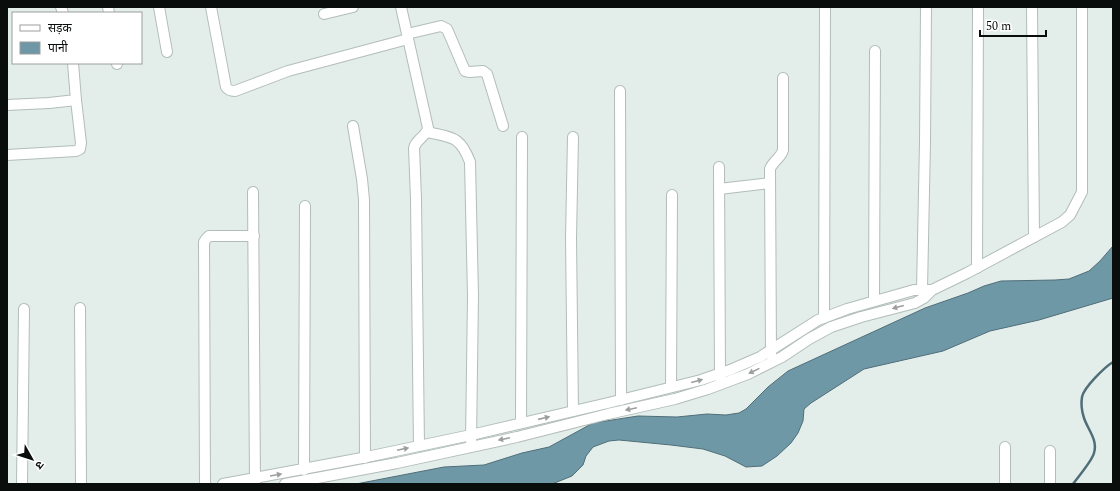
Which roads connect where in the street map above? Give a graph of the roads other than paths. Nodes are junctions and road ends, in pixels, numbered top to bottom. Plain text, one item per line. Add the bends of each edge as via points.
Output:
1 (159, 7) edge
2 (211, 7) edge
3 (353, 7) edge
4 (401, 7) edge
5 (825, 7) edge
6 (926, 7) edge
7 (978, 7) edge
8 (1032, 7) edge
9 (1082, 7) edge
10 (324, 14) dead end
11 (407, 36) junction
12 (875, 51) dead end
13 (167, 52) dead end
14 (72, 64) edge
15 (783, 78) dead end
16 (620, 91) dead end
17 (76, 100) junction
18 (7, 105) edge
19 (353, 126) dead end
20 (503, 126) dead end
21 (427, 132) junction
22 (522, 137) dead end
23 (572, 137) dead end
24 (7, 155) edge
25 (719, 167) dead end
26 (770, 183) junction
27 (719, 189) junction
28 (253, 192) dead end
29 (672, 195) dead end
30 (305, 206) dead end
31 (254, 236) junction
32 (1034, 237) junction
33 (977, 268) junction
34 (927, 290) junction
35 (874, 300) junction
36 (80, 308) dead end
37 (24, 309) dead end
38 (824, 318) junction
39 (770, 350) junction
40 (771, 363) junction
41 (720, 374) junction
42 (720, 384) junction
43 (671, 387) junction
44 (621, 400) junction
45 (573, 411) junction
46 (521, 423) junction
47 (471, 434) junction
48 (419, 446) junction
49 (470, 447) junction
50 (1005, 448) dead end
51 (1050, 451) dead end
52 (365, 458) junction
53 (304, 470) junction
54 (255, 481) edge
55 (22, 484) edge
56 (81, 484) edge
57 (205, 484) edge
58 (224, 484) edge
59 (285, 484) edge
60 (1005, 484) edge
61 (1050, 484) edge

1 - 13 street
2 - 11 street via 226,86 231,91 288,71
3 - 10 street
4 - 11 street
5 - 38 street
6 - 34 street
7 - 33 street
8 - 32 street
9 - 32 street via 1082,192 1070,215
11 - 20 street via 441,26 447,29 465,71 483,71 487,74
11 - 21 street via 428,123
12 - 35 street
14 - 17 street
15 - 26 street via 784,150 771,166
16 - 44 street
17 - 18 street
17 - 24 street via 80,149
19 - 52 street via 364,200
21 - 47 street via 460,142 470,162 473,296
21 - 48 street via 416,142 414,148
22 - 46 street
23 - 45 street
25 - 27 street
26 - 27 street
26 - 39 street
27 - 41 street
28 - 31 street
29 - 43 street
30 - 53 street
31 - 54 street
31 - 57 street via 209,236 204,242
32 - 33 street
33 - 34 street
34 - 35 street
34 -> 40 street via 924,298 915,303 831,327
35 - 38 street
36 - 56 street
37 - 55 street
38 - 39 street
39 - 40 street
39 - 41 street
40 -> 42 street
41 - 42 street
43 -> 41 street
42 -> 49 street via 675,399
43 - 44 street
44 - 45 street
46 -> 45 street
46 - 47 street
47 - 48 street
47 - 49 street
52 -> 48 street
49 - 59 street
50 - 60 street
51 - 61 street
52 - 53 street
54 -> 53 street
54 - 58 street

